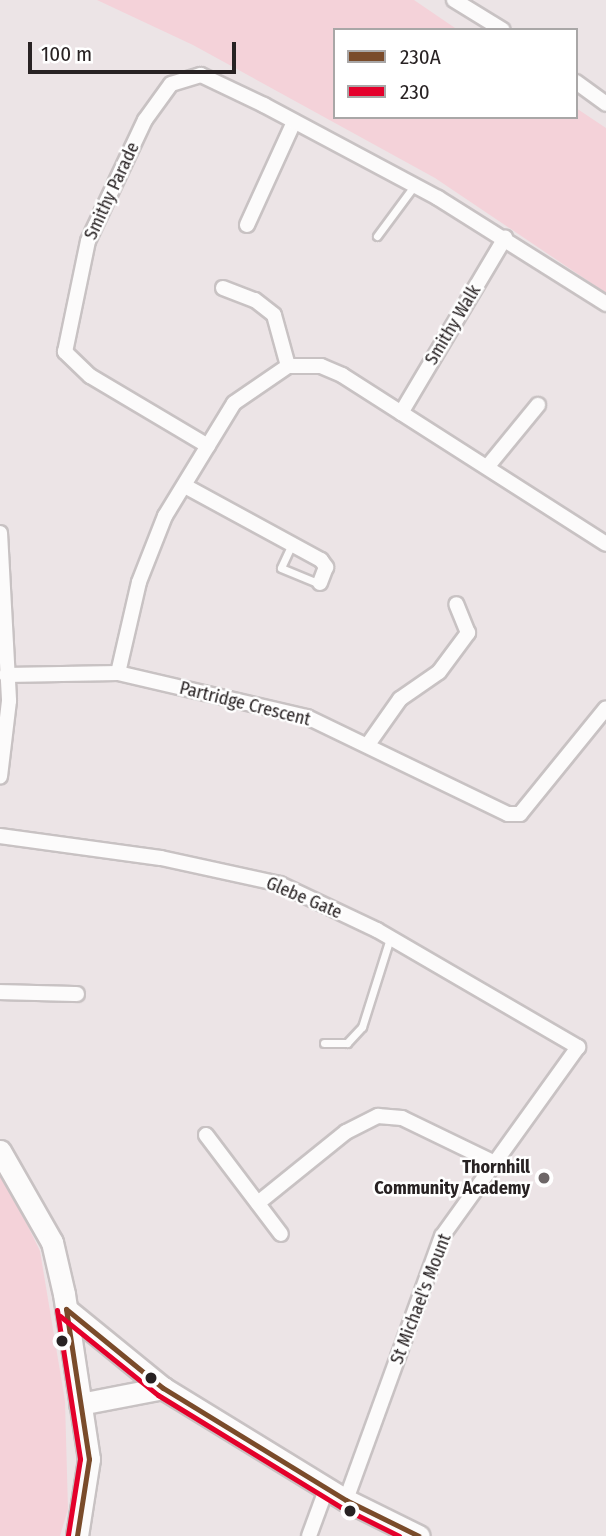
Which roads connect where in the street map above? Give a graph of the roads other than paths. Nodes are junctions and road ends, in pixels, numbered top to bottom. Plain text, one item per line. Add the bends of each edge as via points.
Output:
1 (454, 0) edge
2 (500, 28) edge
3 (578, 83) edge
4 (606, 104) edge
5 (294, 122) junction
6 (414, 185) junction
7 (247, 225) dead end
8 (377, 236) dead end
9 (505, 238) junction
10 (223, 288) dead end
11 (606, 304) edge
12 (288, 366) junction
13 (538, 405) dead end
14 (401, 412) junction
15 (208, 446) junction
16 (488, 466) junction
17 (186, 486) junction
18 (0, 533) edge
19 (292, 544) junction
20 (606, 544) edge
21 (320, 583) joint
22 (456, 604) dead end
23 (118, 673) junction
24 (6, 675) junction
25 (606, 708) edge
26 (369, 743) junction
27 (0, 776) edge
28 (0, 836) edge
29 (390, 938) junction
30 (0, 992) edge
31 (77, 994) dead end
32 (324, 1043) dead end
33 (578, 1047) joint
34 (206, 1135) dead end
35 (0, 1151) edge
36 (493, 1162) junction
37 (258, 1203) junction
38 (281, 1234) dead end
39 (65, 1302) junction
40 (163, 1388) junction
41 (80, 1404) junction
42 (327, 1487) junction
43 (346, 1500) junction
44 (77, 1536) edge
45 (309, 1536) edge
46 (419, 1536) edge

1 - 2 street
3 - 4 street
5 - 6 street, Smithy Parade
5 - 7 street
5 - 15 street, Smithy Parade via 201,75 171,84 145,120 88,241 65,352 90,376
6 - 8 lane
6 - 9 street, Smithy Parade
9 - 11 street, Smithy Parade
9 - 14 street, Smithy Walk
10 - 12 street via 255,300 274,315
12 - 14 street via 321,366
12 - 15 street via 247,389
13 - 16 street
14 - 16 street
15 - 17 street
16 - 20 street
17 - 19 street
17 - 23 street via 153,540
18 - 24 street
19 - 21 street via 326,566
19 - 21 lane via 281,568 318,587
22 - 26 street via 468,633 439,672 400,699
23 - 24 street, Partridge Crescent
23 - 26 street, Partridge Crescent via 307,717
24 - 27 street
25 - 26 street, Partridge Crescent via 520,814 508,814
28 - 29 street, Glebe Gate via 161,858 280,884
29 - 32 lane via 362,1027 347,1043
29 - 33 street, Glebe Gate
30 - 31 street
33 - 36 street, St Michael's Mount
34 - 37 street
35 - 39 street via 52,1242
36 - 37 street via 402,1118 378,1116 346,1132
36 - 43 street, St Michael's Mount via 442,1236
37 - 38 street
39 - 40 street
39 - 41 street
40 - 41 street
40 - 42 street
41 - 44 street via 89,1459
42 - 43 street
42 - 45 street
43 - 46 street

